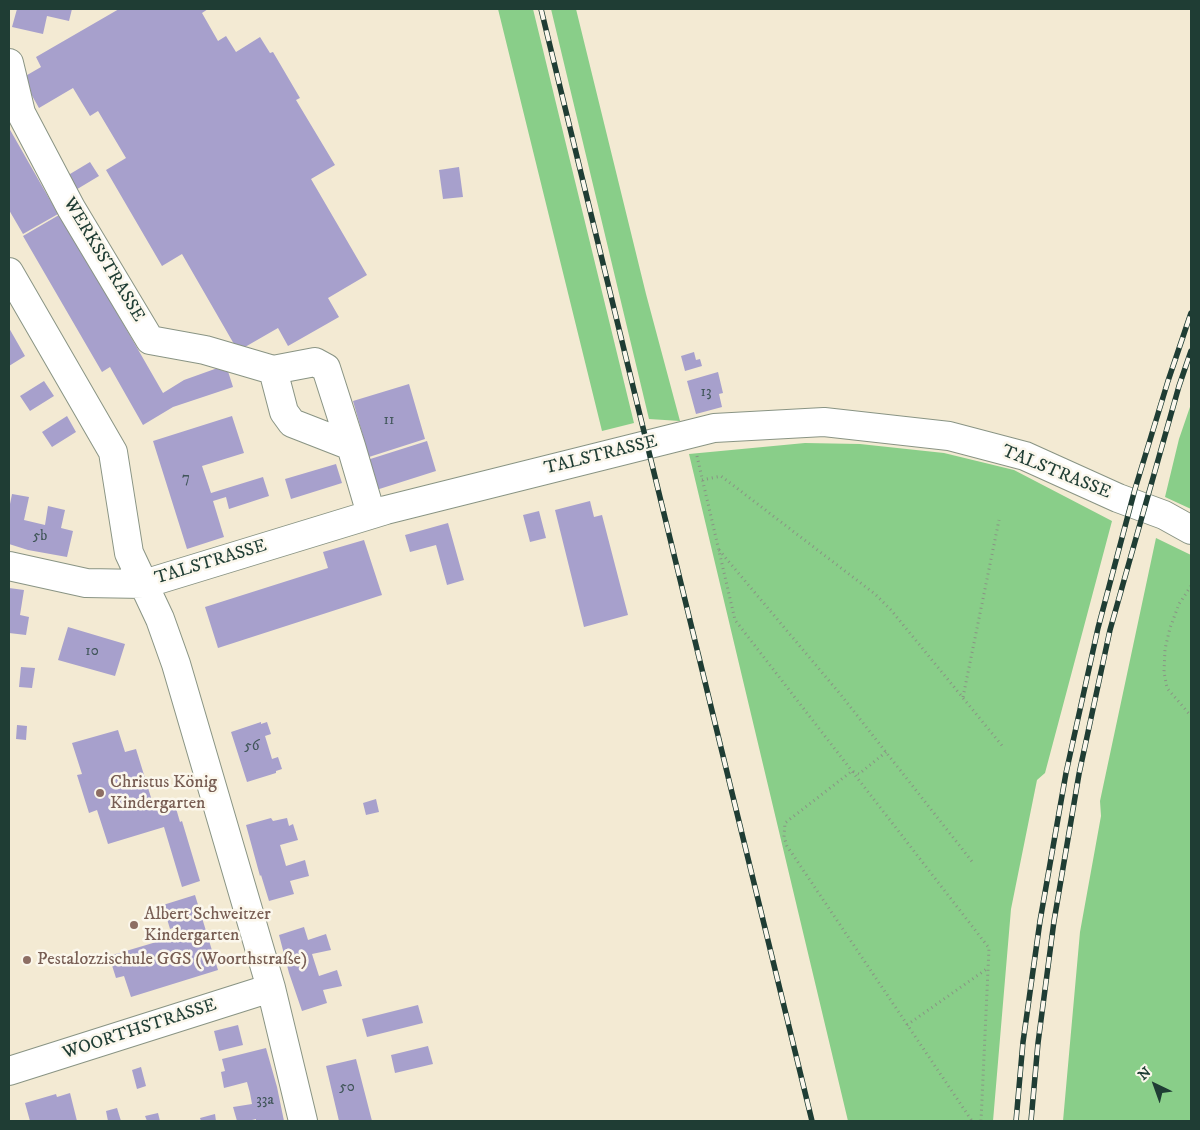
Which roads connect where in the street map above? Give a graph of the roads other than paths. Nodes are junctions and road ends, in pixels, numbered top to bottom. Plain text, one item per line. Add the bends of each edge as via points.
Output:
1 (9, 63) edge
2 (9, 272) edge
3 (273, 370) junction
4 (351, 446) junction
5 (371, 514) junction
6 (1191, 530) edge
7 (9, 566) edge
8 (144, 584) junction
9 (271, 988) junction
10 (9, 1071) edge
11 (303, 1121) edge

1 - 3 street, WERKSSTRASSE via 21,113 72,208 150,340 205,350
2 - 8 street via 113,452 129,553
3 - 4 street via 284,412 292,423
3 - 4 street, WERKSSTRASSE via 314,362 326,368
4 - 5 street, WERKSSTRASSE
5 - 6 street, TALSTRASSE via 714,428 824,422 950,436 1024,456 1164,515
5 - 8 street, TALSTRASSE
7 - 8 street, TALSTRASSE via 86,583
8 - 9 street via 176,664
9 - 10 street, WOORTHSTRASSE
9 - 11 street

